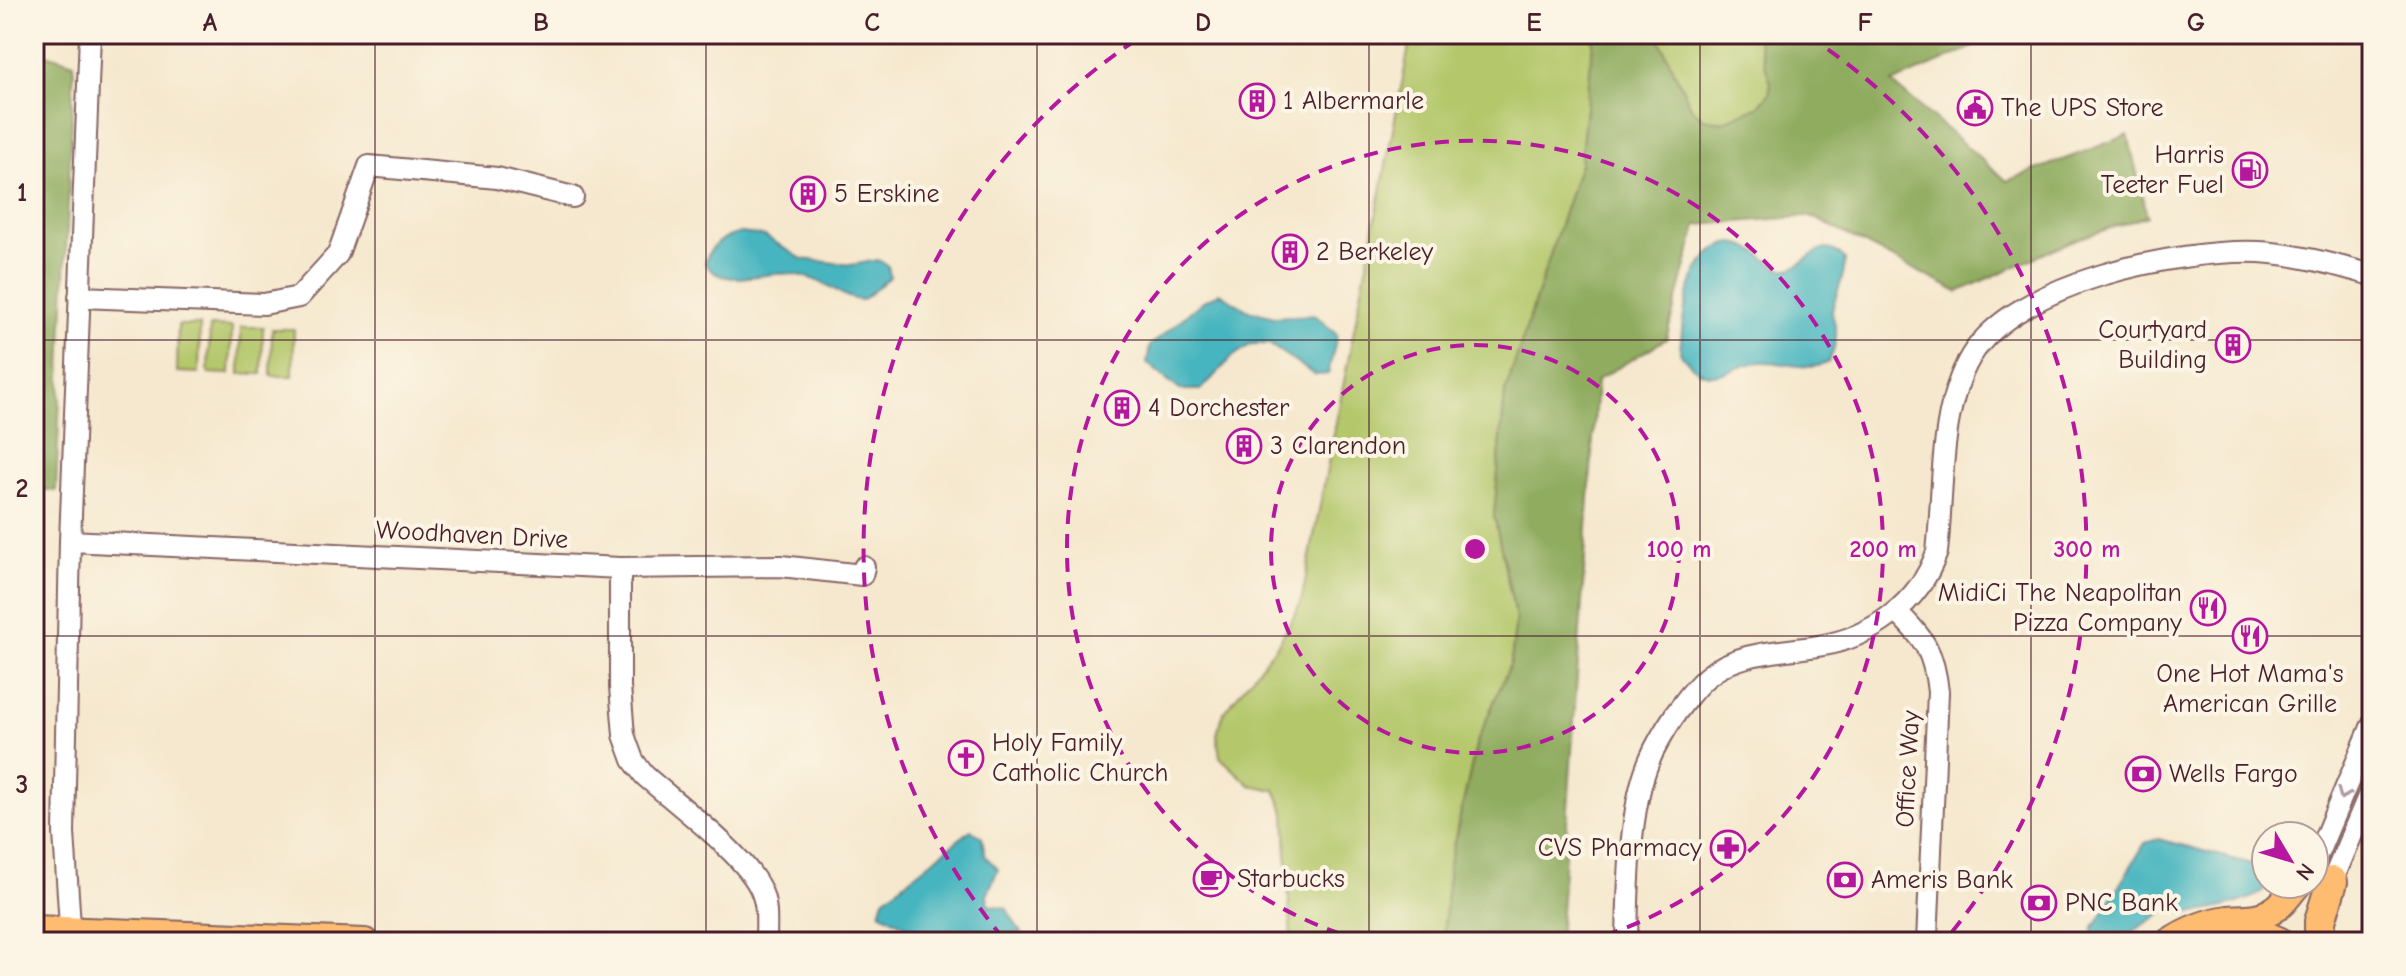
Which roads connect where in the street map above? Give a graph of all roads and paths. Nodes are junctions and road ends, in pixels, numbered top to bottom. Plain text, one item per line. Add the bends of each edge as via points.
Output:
1 (90, 34) edge
2 (573, 197) dead end
3 (2372, 275) edge
4 (79, 297) junction
5 (70, 541) junction
6 (864, 567) dead end
7 (620, 568) junction
8 (1897, 612) junction
9 (2372, 725) edge
10 (2372, 787) edge
11 (2330, 840) edge
12 (2330, 855) edge
13 (2286, 900) edge
14 (2299, 900) edge
15 (2315, 900) edge
16 (2319, 900) edge
17 (34, 929) edge
18 (71, 936) edge
19 (2268, 939) edge
20 (365, 942) edge
21 (766, 942) edge
22 (1627, 942) edge
23 (1927, 942) edge
24 (2169, 942) edge
25 (2203, 942) edge
26 (2308, 942) edge
27 (2320, 942) edge

1 - 4 street
2 - 4 street via 497,178 369,166 338,254 299,297 264,304
3 - 8 street via 2299,258 2222,252 2081,282 2021,310 1981,343 1965,367 1945,443 1937,552
4 - 5 street
5 - 7 street, Woodhaven Drive
5 - 18 street via 64,833
6 - 7 street, Woodhaven Drive via 862,575 781,566
7 - 21 street via 620,687 624,735 633,760 753,874 765,907
8 - 22 street via 1856,636 1725,665 1690,694 1648,763 1636,810
8 - 23 street, Office Way via 1929,648 1938,692
9 -> 11 street
10 - 12 street
13 - 24 main road via 2271,912 2210,922
14 - 19 street
15 - 26 street
16 - 27 highway
17 - 18 main road
18 - 20 main road
19 - 25 highway via 2218,935

